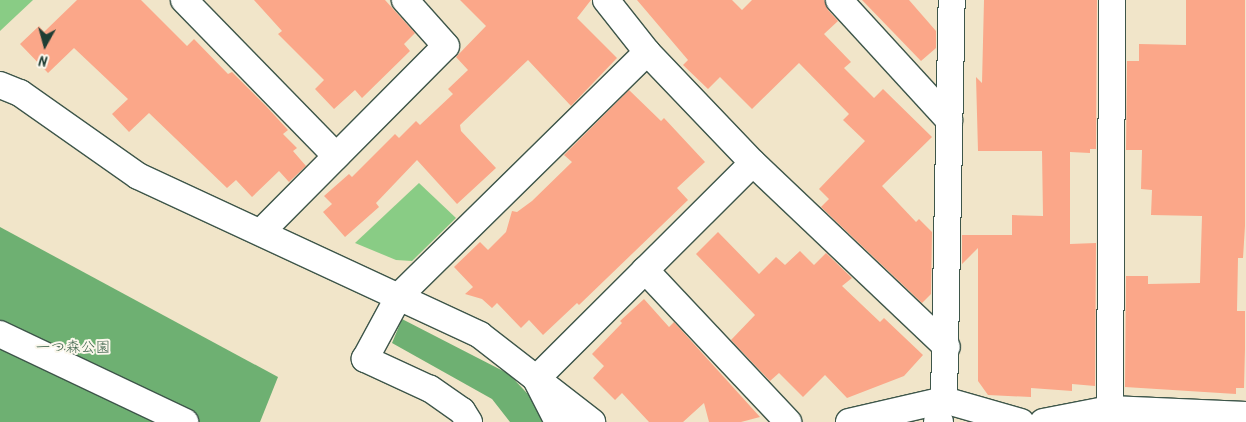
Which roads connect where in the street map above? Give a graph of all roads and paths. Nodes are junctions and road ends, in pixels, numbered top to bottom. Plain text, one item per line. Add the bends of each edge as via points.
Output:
1 (184, 0) edge
2 (405, 0) edge
3 (606, 0) edge
4 (839, 0) edge
5 (952, 0) edge
6 (1112, 0) edge
7 (647, 52) junction
8 (0, 85) edge
9 (949, 120) junction
10 (336, 156) junction
11 (753, 163) junction
12 (261, 232) junction
13 (645, 270) junction
14 (400, 296) junction
15 (0, 334) edge
16 (947, 347) junction
17 (536, 379) junction
18 (1110, 409) junction
19 (941, 415) edge
20 (1246, 415) edge
21 (185, 422) edge
22 (469, 422) edge
23 (558, 422) edge
24 (592, 422) edge
25 (788, 422) edge
26 (849, 422) edge
27 (1021, 422) edge
28 (1043, 422) edge

1 - 10 street
2 - 10 street via 446,46
3 - 7 street
4 - 9 street
5 - 9 street
6 - 18 street
7 - 11 street
7 - 14 street
8 - 12 street via 20,93 138,176
9 - 16 street
10 - 12 street
11 - 13 street
11 - 16 street
12 - 14 street
13 - 17 street
13 - 25 street
14 - 17 street via 480,335
14 - 22 street via 365,359 430,389 462,411
15 - 21 street
16 - 19 street
17 - 23 street
17 - 24 street
18 - 20 street
18 - 28 street
19 - 26 street
19 - 27 street

